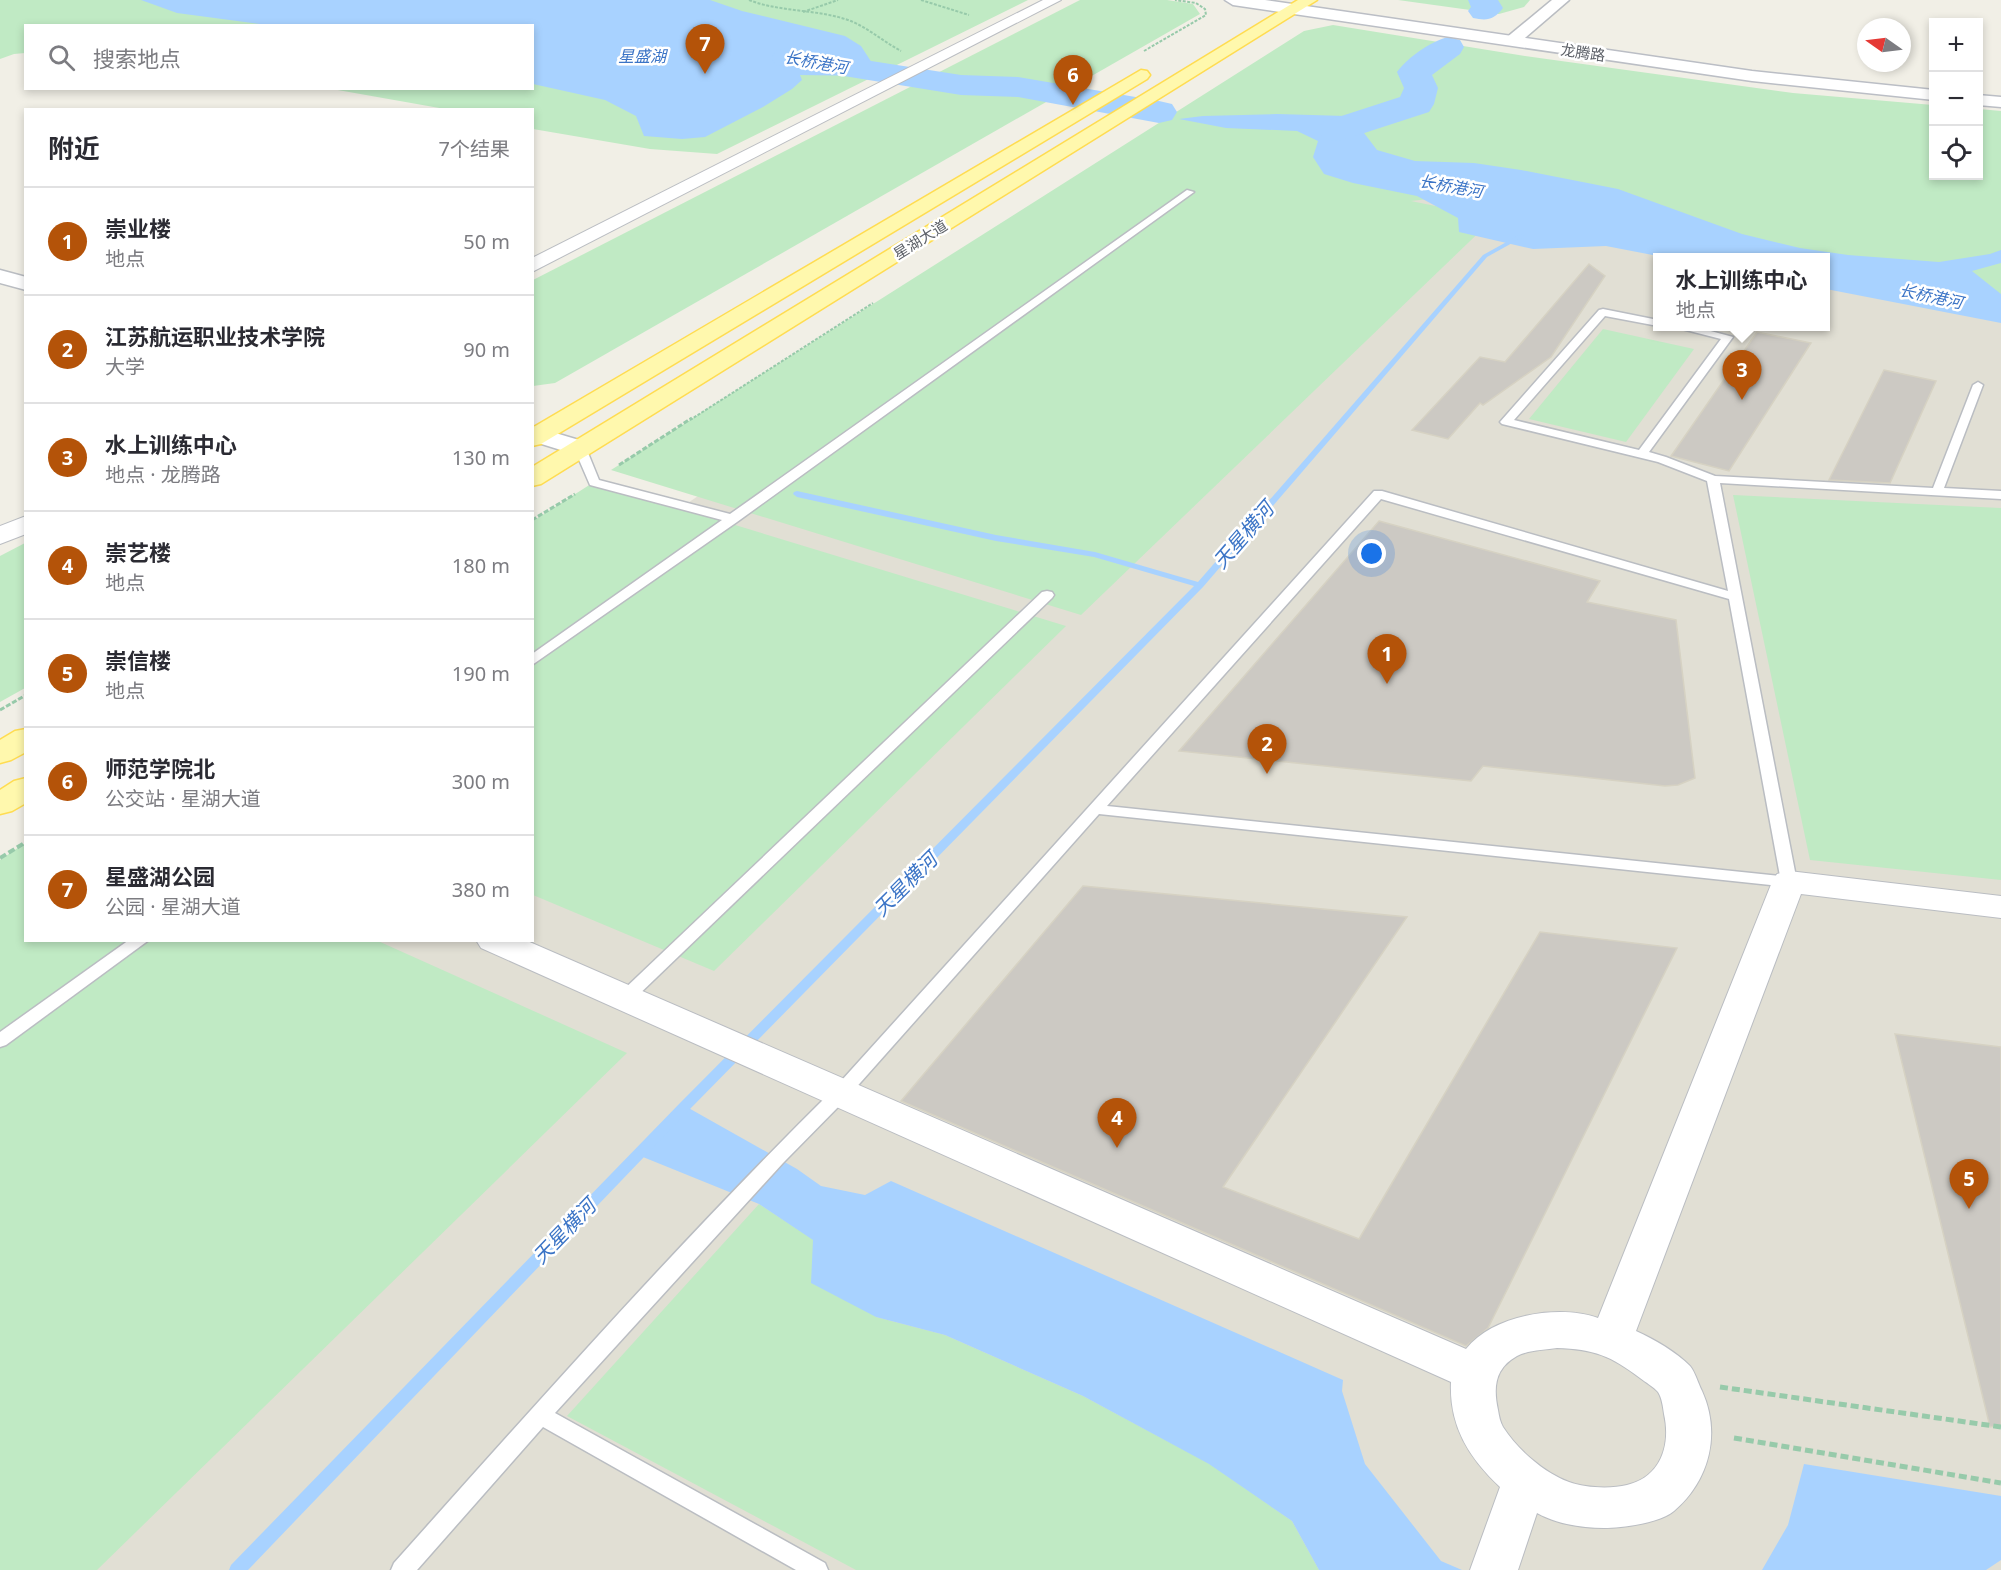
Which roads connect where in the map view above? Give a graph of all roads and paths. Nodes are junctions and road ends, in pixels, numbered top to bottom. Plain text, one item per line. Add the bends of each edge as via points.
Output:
1 (749, 0) edge
2 (838, 0) edge
3 (921, 0) edge
4 (1054, 0) edge
5 (1175, 0) edge
6 (1233, 0) edge
7 (1310, 0) edge
8 (1561, 0) edge
9 (1263, 2) edge
10 (1291, 10) junction
11 (802, 12) junction
12 (1243, 15) dead end
13 (973, 17) dead end
14 (1517, 37) junction
15 (903, 51) dead end
16 (1139, 54) dead end
17 (1152, 69) dead end
18 (1929, 82) edge
19 (1983, 86) edge
20 (2001, 88) edge
21 (1929, 94) edge
22 (1983, 100) edge
23 (2001, 102) edge
24 (1190, 192) dead end
25 (534, 265) edge
26 (0, 276) edge
27 (24, 283) edge
28 (873, 303) dead end
29 (1653, 322) edge
30 (1696, 331) edge
31 (1978, 385) dead end
32 (535, 436) edge
33 (580, 448) junction
34 (1642, 454) junction
35 (534, 476) edge
36 (1713, 479) junction
37 (594, 482) junction
38 (1937, 492) junction
39 (2001, 495) edge
40 (534, 519) edge
41 (733, 519) junction
42 (24, 525) edge
43 (0, 536) edge
44 (1047, 595) dead end
45 (1735, 597) junction
46 (534, 660) edge
47 (24, 696) edge
48 (0, 710) edge
49 (24, 739) edge
50 (0, 753) edge
51 (24, 789) edge
52 (0, 804) edge
53 (1094, 809) junction
54 (24, 843) edge
55 (0, 858) edge
56 (1789, 882) junction
57 (2001, 907) edge
58 (138, 942) edge
59 (498, 942) edge
60 (625, 998) junction
61 (0, 1041) edge
62 (839, 1095) junction
63 (1611, 1340) junction
64 (1474, 1372) junction
65 (1675, 1380) junction
66 (540, 1415) junction
67 (2001, 1427) edge
68 (1734, 1438) dead end
69 (1525, 1481) junction
70 (2001, 1483) edge
71 (402, 1570) edge
72 (817, 1570) edge
73 (1494, 1570) edge

1 - 11 path
2 - 11 path
3 - 13 path
4 - 25 street
5 - 16 path via 1196,3 1205,9 1206,15
6 - 9 main road, 龙腾路
7 - 10 main road, 星湖大道
7 - 14 main road, 龙腾路
8 - 14 main road
9 - 10 main road, 龙腾路
9 - 12 main road
10 - 14 main road, 龙腾路
10 - 33 main road, 星湖大道
11 - 15 path via 843,18
14 - 18 main road, 龙腾路
14 - 21 main road, 龙腾路 via 1752,76
17 - 32 main road, 星湖大道
19 - 20 main road
22 - 23 main road
24 - 41 lane
26 - 27 main road
28 - 37 path
29 - 34 lane via 1603,312 1506,422
30 - 34 lane via 1728,337
31 - 38 lane
32 - 33 main road
33 - 35 main road, 星湖大道
33 - 37 lane
34 - 36 lane
36 - 38 lane
36 - 45 lane
37 - 40 path
37 - 41 lane
38 - 39 lane
41 - 46 lane
42 - 43 street
44 - 60 lane
45 - 53 lane via 1378,494
45 - 56 lane
47 - 48 path
49 - 50 main road
51 - 52 main road
53 - 56 lane
53 - 62 lane
54 - 55 path
56 - 57 street
56 - 63 street
58 - 61 lane
59 - 60 street
60 - 62 street
62 - 64 street
62 - 66 lane via 776,1158
63 - 64 street via 1585,1331 1557,1330 1509,1338 1491,1350
63 - 65 street via 1635,1350
64 - 69 street via 1473,1397 1480,1431 1496,1454
65 - 67 path
65 - 69 street via 1690,1429 1688,1452 1675,1478 1656,1498 1624,1507 1589,1507 1559,1501
66 - 71 lane
66 - 72 lane
68 - 70 path
69 - 73 street

